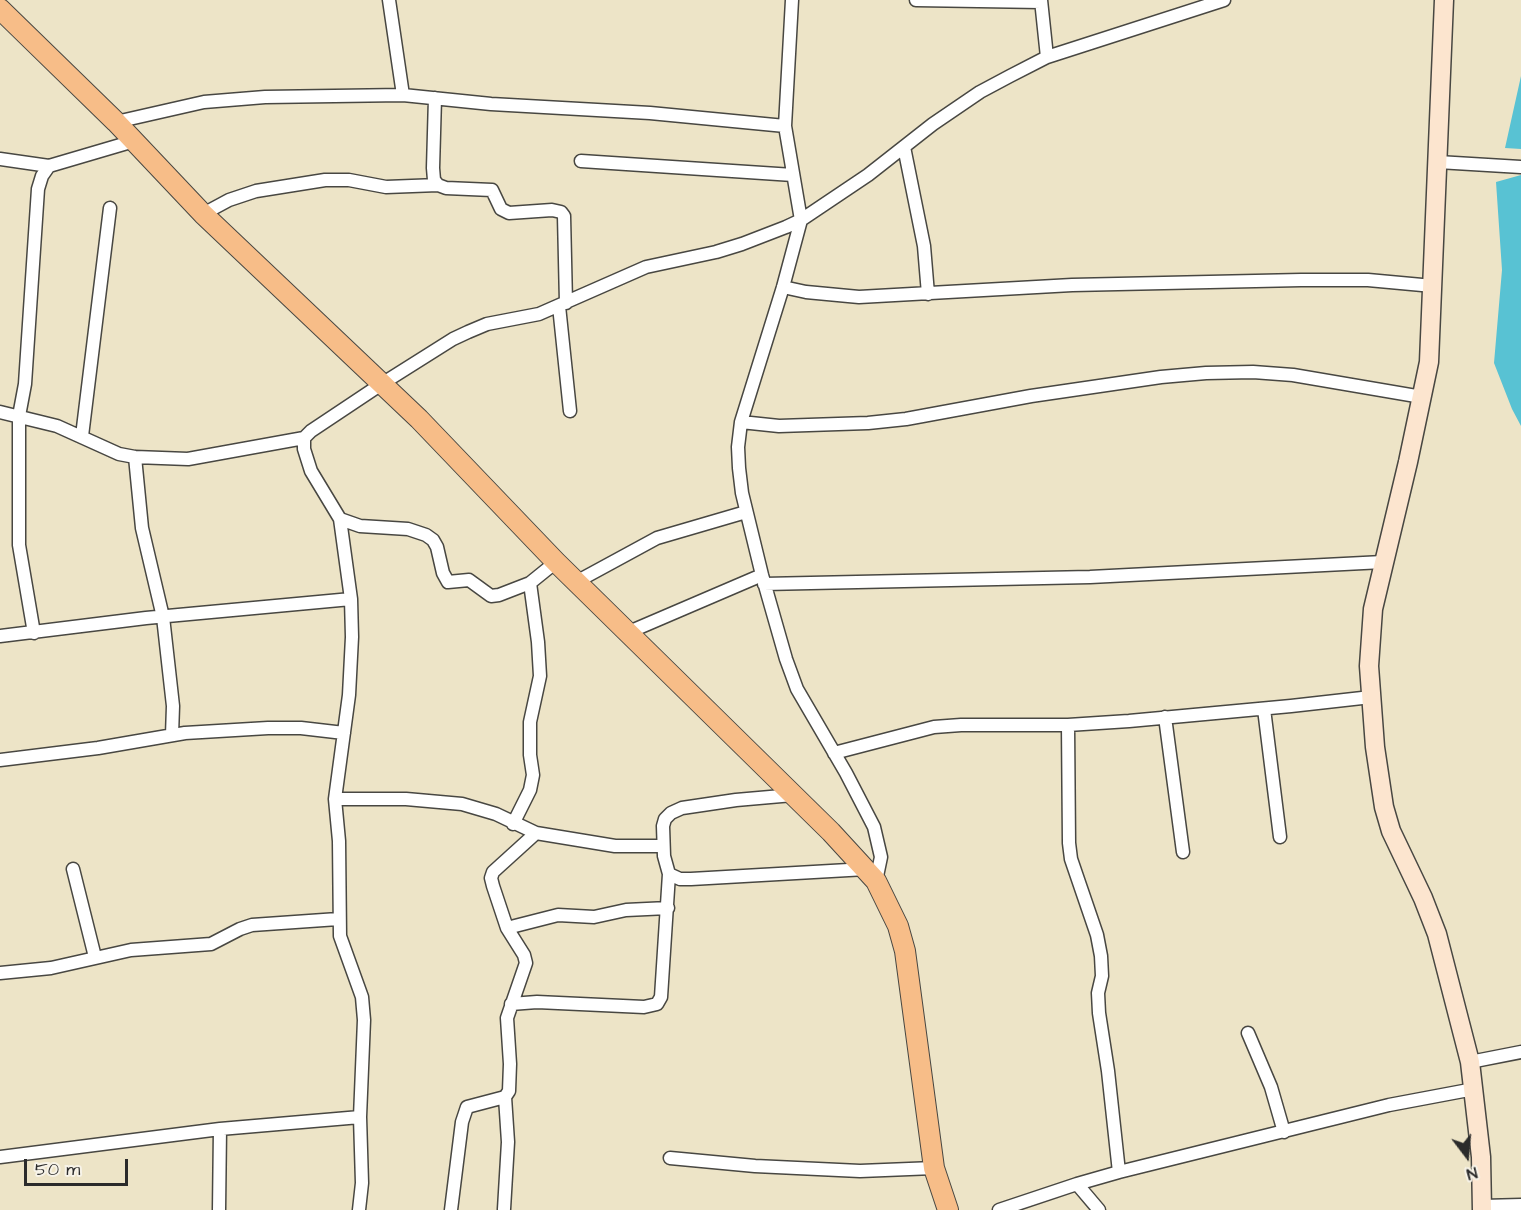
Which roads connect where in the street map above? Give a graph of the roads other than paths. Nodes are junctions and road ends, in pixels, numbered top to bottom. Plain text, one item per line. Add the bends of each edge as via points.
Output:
1 (389, 0) edge
2 (792, 0) edge
3 (916, 0) edge
4 (1224, 0) edge
5 (1444, 0) edge
6 (1041, 1) edge
7 (1196, 4) edge
8 (0, 9) edge
9 (1047, 57) junction
10 (403, 95) junction
11 (435, 98) junction
12 (116, 122) junction
13 (784, 126) junction
14 (135, 141) junction
15 (904, 147) junction
16 (0, 159) edge
17 (581, 162) dead end
18 (1438, 162) junction
19 (49, 166) junction
20 (1521, 167) edge
21 (793, 175) junction
22 (438, 185) junction
23 (110, 208) dead end
24 (202, 214) junction
25 (801, 220) junction
26 (783, 286) junction
27 (1433, 286) junction
28 (928, 294) junction
29 (563, 304) junction
30 (380, 385) junction
31 (1422, 397) junction
32 (570, 411) dead end
33 (0, 412) edge
34 (19, 416) junction
35 (741, 422) junction
36 (82, 436) junction
37 (304, 438) junction
38 (135, 457) junction
39 (747, 512) junction
40 (340, 519) junction
41 (556, 562) junction
42 (1383, 562) junction
43 (763, 579) junction
44 (576, 582) junction
45 (530, 583) junction
46 (351, 599) junction
47 (164, 617) junction
48 (629, 632) junction
49 (34, 633) junction
50 (0, 636) edge
51 (1371, 697) junction
52 (1264, 709) junction
53 (1165, 717) junction
54 (1068, 725) junction
55 (344, 733) junction
56 (172, 735) junction
57 (834, 753) junction
58 (0, 760) edge
59 (794, 795) junction
60 (335, 799) junction
61 (513, 824) junction
62 (536, 833) junction
63 (1280, 837) dead end
64 (663, 846) junction
65 (1183, 852) dead end
66 (73, 869) dead end
67 (669, 874) junction
68 (871, 875) junction
69 (668, 908) junction
70 (338, 919) junction
71 (507, 928) junction
72 (95, 957) junction
73 (0, 973) edge
74 (511, 1004) junction
75 (1248, 1033) dead end
76 (1521, 1052) edge
77 (1470, 1062) junction
78 (1474, 1089) junction
79 (505, 1097) junction
80 (360, 1117) junction
81 (220, 1129) junction
82 (1284, 1132) junction
83 (0, 1157) edge
84 (670, 1158) dead end
85 (934, 1168) junction
86 (1119, 1172) junction
87 (1077, 1184) junction
88 (1521, 1205) edge
89 (1483, 1208) edge
90 (504, 1209) edge
91 (219, 1210) edge
92 (359, 1210) edge
93 (451, 1210) edge
94 (948, 1210) edge
95 (999, 1210) edge
96 (1099, 1210) edge

1 - 10 street
2 - 13 street
3 - 6 street
4 - 7 street
5 - 18 street
6 - 9 street
7 - 9 street
8 - 12 main road
9 - 15 street via 980,92
10 - 11 street
10 - 12 street via 204,102
11 - 13 street
11 - 22 street via 433,168
12 - 14 main road
13 - 21 street
14 - 19 street
14 - 24 main road
15 - 25 street
15 - 28 street via 924,246
16 - 19 street
17 - 21 street
18 - 20 street
18 - 27 street
19 - 34 street via 39,189 25,384
21 - 25 street
22 - 24 street via 386,187 325,180 256,191
22 - 29 street via 492,190 501,209 509,213 561,212
23 - 36 street
24 - 30 main road
25 - 26 street
25 - 29 street via 742,244 646,267
26 - 28 street via 834,296
26 - 35 street
27 - 28 street via 1368,280 1301,280 1072,285
27 - 31 street via 1429,362
29 - 30 street via 468,332
29 - 32 street
30 - 37 street
30 - 41 main road via 419,419
31 - 35 street via 1293,375 1206,373 1031,396 906,419 779,426
31 - 42 street
33 - 34 street
34 - 36 street
34 - 49 street via 19,545
35 - 39 street via 739,468
36 - 38 street
37 - 38 street via 188,459
37 - 40 street via 311,471
38 - 47 street via 142,528
39 - 43 street
39 - 44 street via 657,538
40 - 45 street via 360,526 408,529 426,535 437,547 448,582 469,580 491,596
40 - 46 street
41 - 44 main road
41 - 45 street
42 - 43 street via 1100,577
42 - 51 street via 1370,637
43 - 48 street
43 - 57 street via 797,689
44 - 48 main road
45 - 61 street via 540,676 530,722 533,775
46 - 47 street
46 - 55 street
47 - 49 street
47 - 56 street
48 - 59 main road
49 - 50 street
51 - 52 street
51 - 77 street via 1384,807 1437,934
52 - 53 street
52 - 63 street
53 - 54 street
53 - 65 street
54 - 57 street via 934,727
54 - 86 street via 1069,843 1101,956 1099,1013
55 - 56 street via 268,728
55 - 60 street
56 - 58 street
57 - 68 street via 873,826 881,857
59 - 64 street via 682,808 665,819
59 - 68 main road
60 - 61 street via 462,804
60 - 70 street
61 - 62 street
62 - 64 street via 615,846
62 - 71 street via 493,872 493,886
64 - 67 street
66 - 72 street
67 - 68 street via 680,879
67 - 69 street
68 - 85 main road via 898,926 905,951
69 - 71 street via 626,910 594,917 558,915
69 - 74 street via 661,997 657,1004
70 - 72 street via 252,925 211,944
70 - 80 street via 340,936 362,998
71 - 74 street via 526,963
72 - 73 street via 51,968
74 - 79 street via 507,1018 510,1077
75 - 82 street via 1271,1087
76 - 77 street
77 - 78 street
78 - 82 street via 1389,1105
78 - 89 street
79 - 90 street via 508,1142
79 - 93 street via 467,1107
80 - 81 street
80 - 92 street
81 - 83 street
81 - 91 street
82 - 86 street
84 - 85 street via 860,1171
85 - 94 main road
86 - 87 street
87 - 95 street
87 - 96 street
88 - 89 street

